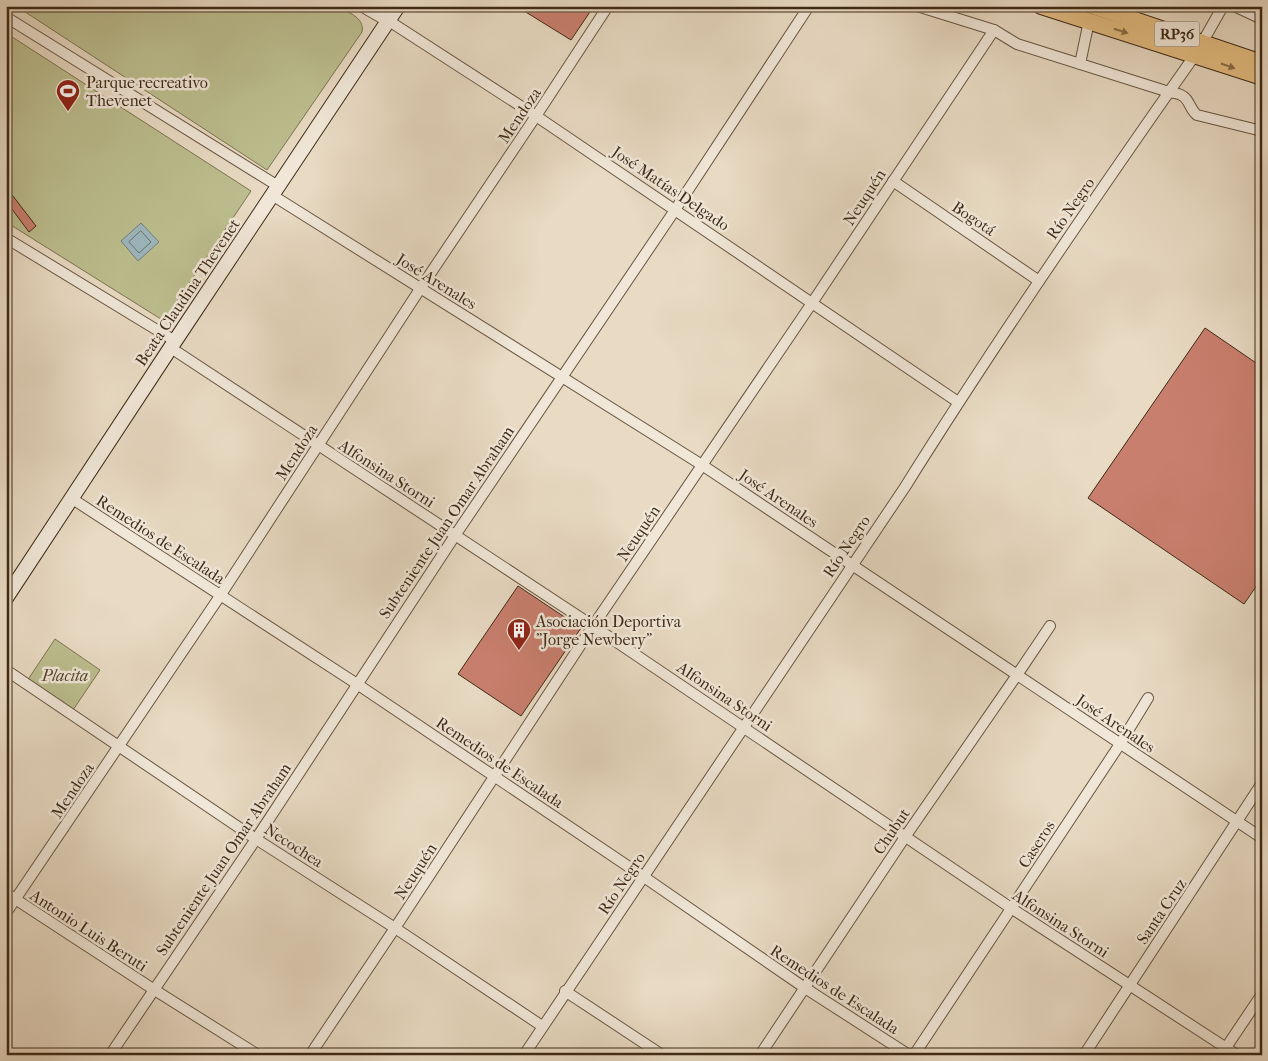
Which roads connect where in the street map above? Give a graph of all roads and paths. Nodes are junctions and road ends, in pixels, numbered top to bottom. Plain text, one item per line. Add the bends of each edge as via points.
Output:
1 (364, 6) edge
2 (398, 6) edge
3 (608, 6) edge
4 (809, 6) edge
5 (917, 6) edge
6 (1041, 6) edge
7 (1224, 6) edge
8 (1234, 6) edge
9 (1091, 14) edge
10 (6, 17) edge
11 (1262, 20) edge
12 (389, 21) junction
13 (994, 30) junction
14 (1198, 49) junction
15 (1262, 63) edge
16 (1080, 64) junction
17 (1262, 78) edge
18 (1169, 92) junction
19 (536, 116) junction
20 (1262, 131) edge
21 (893, 181) junction
22 (275, 190) junction
23 (675, 210) junction
24 (6, 238) edge
25 (1039, 281) junction
26 (420, 289) junction
27 (812, 304) junction
28 (173, 344) junction
29 (562, 376) junction
30 (958, 402) junction
31 (318, 446) junction
32 (702, 465) junction
33 (71, 498) junction
34 (456, 534) junction
35 (851, 565) junction
36 (220, 596) junction
37 (6, 598) edge
38 (593, 626) junction
39 (1050, 626) dead end
40 (6, 670) edge
41 (1017, 675) junction
42 (357, 684) junction
43 (1148, 698) dead end
44 (744, 727) junction
45 (1120, 744) junction
46 (120, 746) junction
47 (494, 777) junction
48 (1262, 783) edge
49 (1238, 822) junction
50 (905, 837) junction
51 (1262, 838) edge
52 (256, 839) junction
53 (644, 877) junction
54 (11, 896) edge
55 (1011, 908) junction
56 (6, 913) edge
57 (396, 928) junction
58 (1129, 985) junction
59 (805, 988) junction
60 (153, 990) junction
61 (565, 991) junction
62 (1262, 994) edge
63 (542, 1026) junction
64 (1223, 1051) edge
65 (110, 1055) edge
66 (258, 1055) edge
67 (310, 1055) edge
68 (524, 1055) edge
69 (662, 1055) edge
70 (760, 1055) edge
71 (909, 1055) edge
72 (914, 1055) edge
73 (1084, 1055) edge
74 (1237, 1055) edge

1 - 12 street, José Matías Delgado
2 - 12 main road, Beata Claudina Thevenet
3 - 19 street, Mendoza
4 - 23 street, Subteniente Juan Omar Abraham
5 - 13 street
6 - 9 main road, RP36
7 - 14 street, Río Negro
8 - 11 street
9 - 14 main road, RP36
9 - 16 street
10 - 22 street, José Arenales
12 - 19 street, José Matías Delgado
12 - 22 main road, Beata Claudina Thevenet
13 - 16 street via 1017,44
13 - 21 street, Neuquén
14 - 15 main road, RP36
14 -> 17 main road, RP36
14 - 18 street, Río Negro
16 - 18 street
18 - 20 street via 1185,97 1197,115
18 - 25 street, Río Negro
19 - 23 street, José Matías Delgado
19 - 26 street, Mendoza
21 - 25 street, Bogotá
21 - 27 street, Neuquén
22 - 26 street, José Arenales
22 - 28 main road, Beata Claudina Thevenet
23 - 27 street, José Matías Delgado
23 - 29 street, Subteniente Juan Omar Abraham
24 - 28 street, Alfonsina Storni
25 - 30 street, Río Negro
26 - 29 street, José Arenales
26 - 31 street, Mendoza
27 - 30 street, José Matías Delgado
27 - 32 street, Neuquén
28 - 31 street, Alfonsina Storni
28 - 33 main road, Beata Claudina Thevenet
29 - 32 street, José Arenales
29 - 34 street, Subteniente Juan Omar Abraham
30 - 35 street, Río Negro
31 - 34 street, Alfonsina Storni
31 - 36 street, Mendoza
32 - 35 street, José Arenales
32 - 38 street, Neuquén
33 - 36 street, Remedios de Escalada
33 - 37 main road, Beata Claudina Thevenet
34 - 38 street, Alfonsina Storni
34 - 42 street, Subteniente Juan Omar Abraham
35 - 41 street, José Arenales
35 - 44 street, Río Negro
36 - 42 street, Remedios de Escalada
36 - 46 street, Mendoza
38 - 44 street, Alfonsina Storni
38 - 47 street, Neuquén
39 - 41 street, Chubut
40 - 46 street, Necochea
41 - 45 street, José Arenales
41 - 50 street, Chubut
42 - 47 street, Remedios de Escalada
42 - 52 street, Subteniente Juan Omar Abraham
43 - 45 street, Caseros
44 - 50 street, Alfonsina Storni
44 - 53 street, Río Negro
45 - 49 street, José Arenales
45 - 55 street, Caseros
46 - 52 street, Necochea
46 - 54 street, Mendoza
47 - 53 street, Remedios de Escalada
47 - 57 street, Neuquén
48 - 49 street, Santa Cruz
49 - 51 street, José Arenales
49 - 58 street, Santa Cruz
50 - 55 street, Alfonsina Storni
50 - 59 street, Chubut
52 - 57 street, Necochea
52 - 60 street, Subteniente Juan Omar Abraham
53 - 59 street, Remedios de Escalada
53 - 61 street, Río Negro
54 - 56 street, Mendoza
54 - 60 street, Antonio Luis Beruti
55 - 58 street, Alfonsina Storni
55 - 72 street, Caseros
57 - 63 street, Necochea
57 - 67 street, Neuquén
58 - 64 street, Alfonsina Storni
58 - 73 street, Santa Cruz
59 - 70 street, Chubut
59 - 71 street, Remedios de Escalada
60 - 65 street, Subteniente Juan Omar Abraham
60 - 66 street, Antonio Luis Beruti
61 - 63 street, Río Negro
61 - 69 street
62 - 64 street
63 - 68 street, Río Negro
64 - 74 street, Alfonsina Storni

